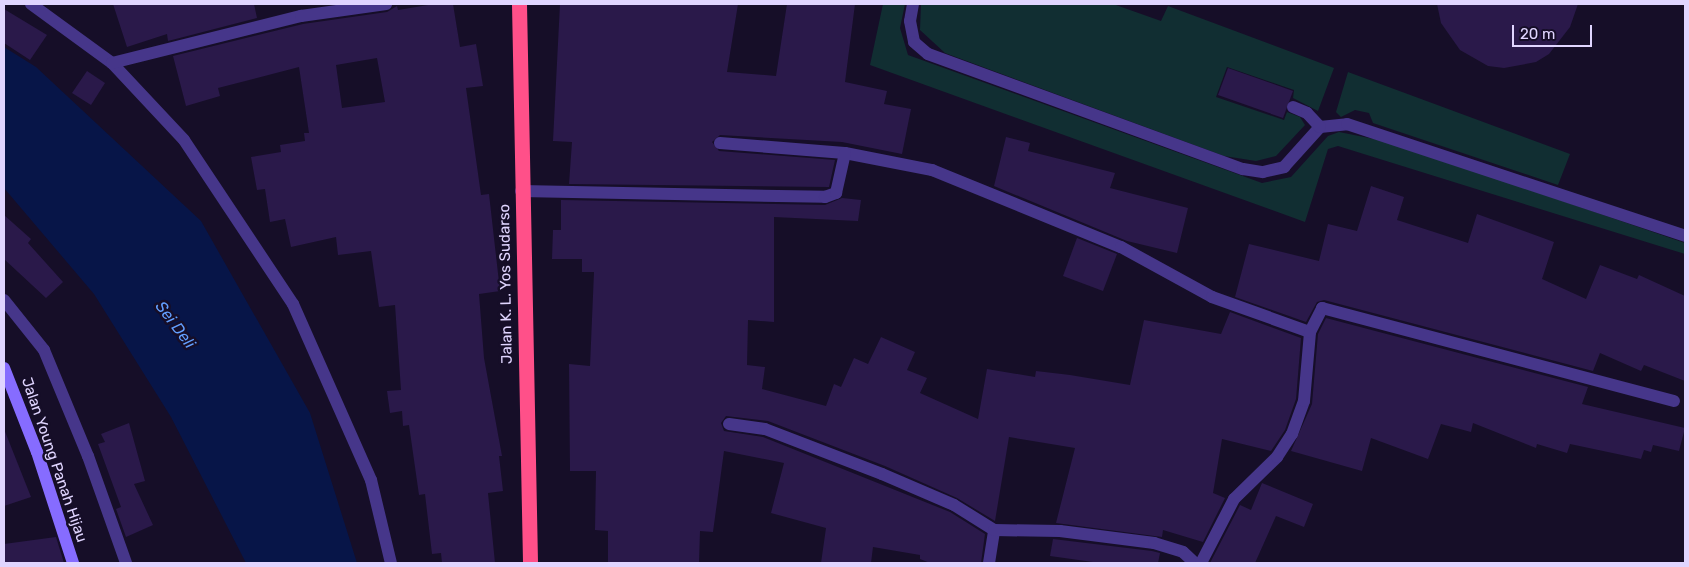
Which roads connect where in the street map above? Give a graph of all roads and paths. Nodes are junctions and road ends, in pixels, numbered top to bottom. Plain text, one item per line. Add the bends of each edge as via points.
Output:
1 (31, 4) edge
2 (386, 4) edge
3 (519, 4) edge
4 (913, 4) edge
5 (112, 63) junction
6 (1293, 108) dead end
7 (1320, 127) junction
8 (720, 143) dead end
9 (845, 153) junction
10 (521, 191) junction
11 (1685, 236) edge
12 (4, 300) edge
13 (1310, 332) junction
14 (4, 368) edge
15 (1674, 401) dead end
16 (729, 424) dead end
17 (994, 530) junction
18 (73, 563) edge
19 (126, 563) edge
20 (391, 563) edge
21 (530, 563) edge
22 (989, 563) edge
23 (1195, 563) edge
24 (1201, 563) edge

1 - 5 street
2 - 5 street via 301,16
3 - 10 highway, Jalan K. L. Yos Sudarso
4 - 7 street via 910,21 914,42 928,54 1243,169 1263,172 1284,166
5 - 20 street via 184,140 293,304 371,480
6 - 7 street via 1307,113
7 - 11 street via 1348,124 1382,132
8 - 9 street
9 - 10 street via 836,193 825,197
9 - 13 street via 932,170 972,185 1121,247 1212,297
10 - 21 highway, Jalan K. L. Yos Sudarso
12 - 19 street via 44,350 88,456
13 - 15 street via 1318,312 1330,308
13 - 24 street via 1304,400 1292,434 1277,457 1234,499
14 - 18 street, Jalan Young Panah Hijau via 37,452
16 - 17 street via 764,429 882,474 954,505
17 - 22 street
17 - 23 street via 1060,530 1154,543 1183,552

